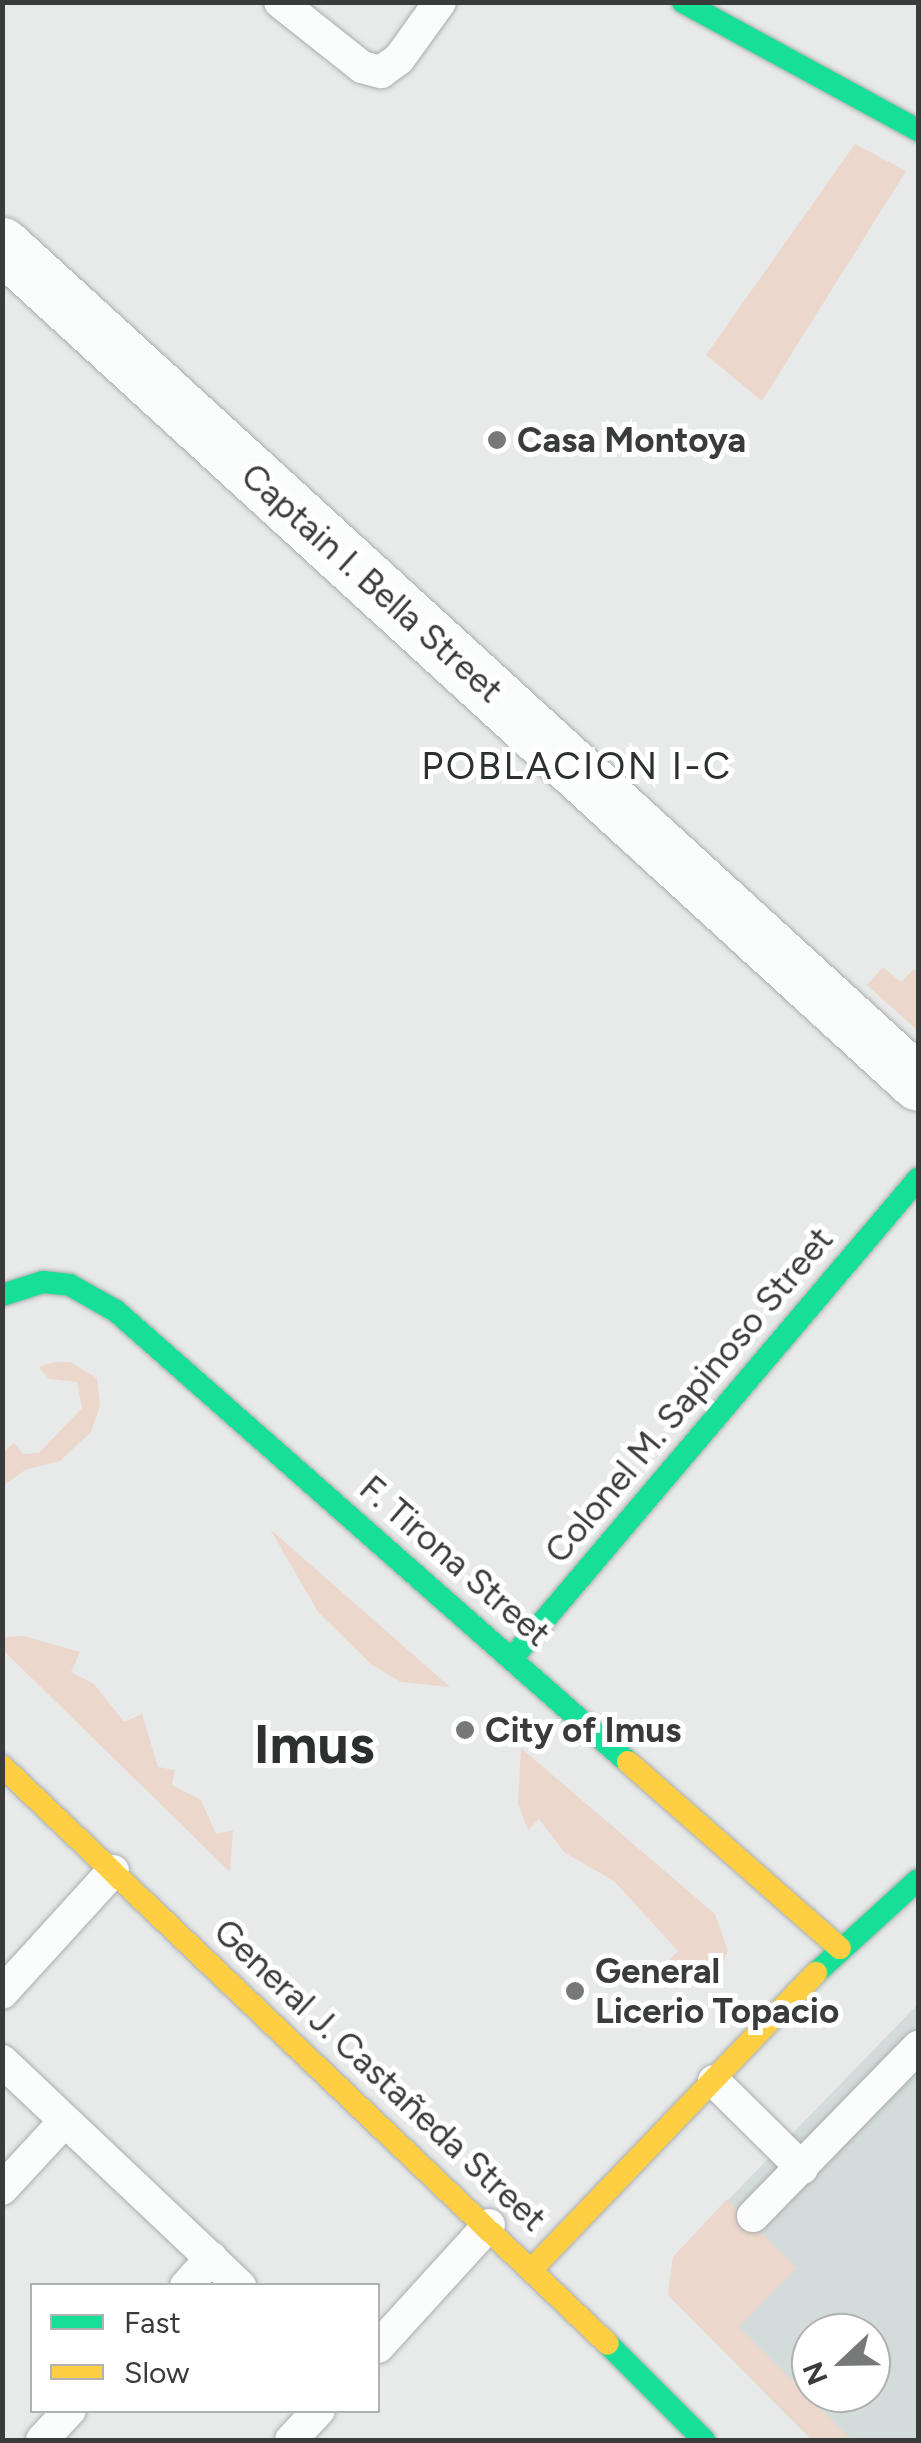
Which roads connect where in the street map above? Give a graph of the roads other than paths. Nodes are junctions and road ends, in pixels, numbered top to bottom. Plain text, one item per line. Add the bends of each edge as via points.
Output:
1 (280, 2) edge
2 (440, 2) edge
3 (683, 2) edge
4 (918, 130) edge
5 (2, 245) edge
6 (918, 1082) edge
7 (918, 1179) edge
8 (2, 1295) edge
9 (513, 1657) junction
10 (2, 1766) edge
11 (112, 1871) junction
12 (918, 1880) edge
13 (840, 1948) junction
14 (2, 1993) edge
15 (918, 2047) edge
16 (2, 2060) edge
17 (714, 2082) junction
18 (64, 2122) junction
19 (802, 2168) junction
20 (2, 2189) edge
21 (753, 2216) dead end
22 (489, 2225) junction
23 (211, 2258) junction
24 (533, 2268) junction
25 (189, 2283) edge
26 (237, 2283) edge
27 (380, 2345) edge
28 (67, 2413) edge
29 (316, 2413) edge
30 (42, 2440) edge
31 (291, 2440) edge
32 (704, 2440) edge

1 - 2 lane via 362,67 381,72 400,60
3 - 4 main road
5 - 6 street, Captain I. Bella Street
7 - 9 main road, Colonel M. Sapinoso Street
8 - 9 main road, F. Tirona Street via 43,1282 94,1295
9 - 13 main road, F. Tirona Street
10 - 11 main road, General J. Castañeda Street
11 - 14 lane
11 - 22 main road, General J. Castañeda Street
12 - 13 main road via 880,1922
13 - 17 main road
15 - 19 lane
16 - 18 lane
17 - 19 lane
17 - 24 main road
18 - 20 lane
18 - 23 lane
19 - 21 lane
22 - 24 main road, General J. Castañeda Street
22 - 27 lane
23 - 25 lane
23 - 26 lane
24 - 32 main road, General J. Castañeda Street
28 - 30 lane
29 - 31 lane

